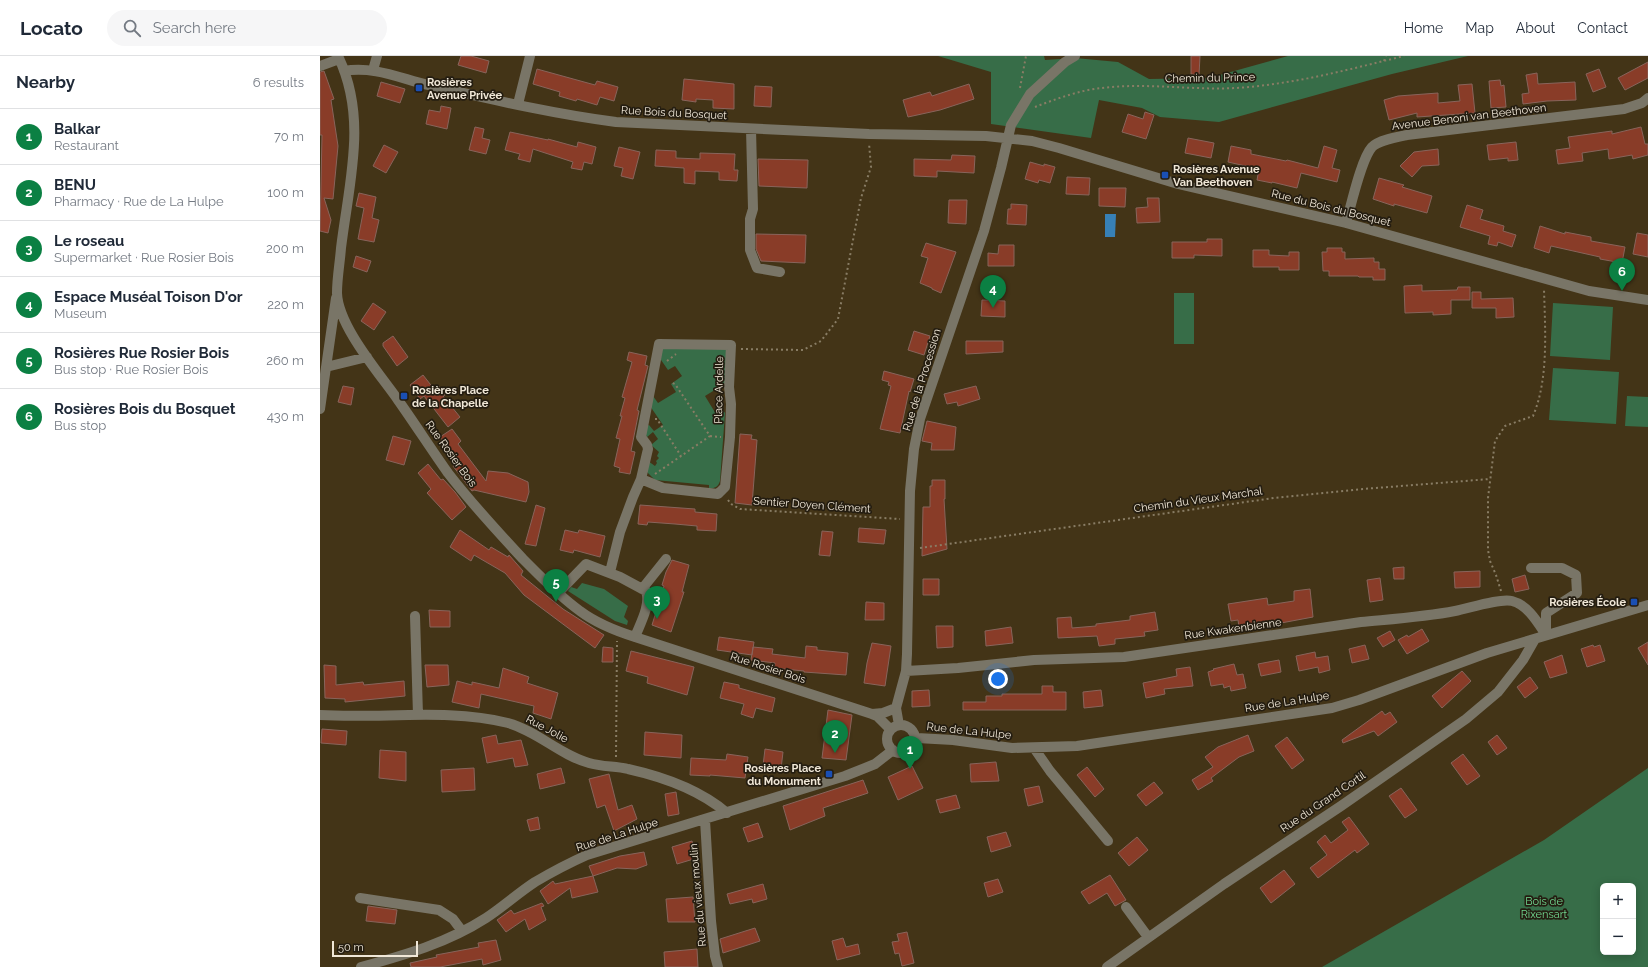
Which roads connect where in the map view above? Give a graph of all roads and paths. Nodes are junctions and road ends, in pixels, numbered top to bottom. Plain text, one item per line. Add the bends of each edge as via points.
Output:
1 (377, 56) edge
2 (530, 56) edge
3 (1026, 56) edge
4 (1075, 56) edge
5 (1386, 56) edge
6 (1404, 56) edge
7 (338, 58) edge
8 (1384, 61) junction
9 (320, 66) edge
10 (373, 70) junction
11 (344, 71) junction
12 (1020, 90) dead end
13 (1648, 98) edge
14 (518, 104) junction
15 (1017, 113) junction
16 (751, 129) junction
17 (869, 134) junction
18 (1008, 138) junction
19 (1346, 223) junction
20 (780, 272) dead end
21 (1544, 278) junction
22 (337, 295) junction
23 (1648, 300) edge
24 (732, 349) junction
25 (366, 357) junction
26 (326, 366) junction
27 (670, 382) dead end
28 (320, 409) edge
29 (654, 419) dead end
30 (681, 456) junction
31 (1490, 479) junction
32 (644, 480) junction
33 (721, 492) junction
34 (909, 519) junction
35 (909, 550) junction
36 (666, 559) dead end
37 (1531, 568) dead end
38 (610, 572) junction
39 (642, 589) junction
40 (558, 593) junction
41 (1503, 600) junction
42 (1648, 605) edge
43 (414, 616) dead end
44 (618, 631) junction
45 (1546, 635) junction
46 (635, 637) junction
47 (1535, 639) junction
48 (906, 671) junction
49 (896, 708) junction
50 (872, 714) junction
51 (320, 715) edge
52 (418, 715) junction
53 (894, 727) junction
54 (916, 738) junction
55 (1034, 748) junction
56 (893, 750) junction
57 (616, 768) junction
58 (727, 813) junction
59 (705, 820) junction
60 (1108, 841) dead end
61 (360, 898) dead end
62 (1126, 907) dead end
63 (462, 931) junction
64 (1148, 937) junction
65 (361, 967) edge
66 (718, 967) edge
67 (1107, 967) edge

1 - 10 street
2 - 14 street
3 - 12 path
4 - 15 street, Rue de la Procession via 1047,76
5 - 8 path
6 - 8 path, Chemin du Prince
7 - 9 street
7 - 11 street, Rue Rosier Bois
8 - 15 path, Chemin du Prince via 1308,80 1248,87 1101,88 1057,98
10 - 11 street, Rue Bois du Bosquet
10 - 14 street, Rue Bois du Bosquet
11 - 22 street, Rue Rosier Bois via 352,99 355,132
13 - 19 street, Avenue Benoni van Beethoven via 1642,103 1624,109 1391,139 1372,147 1365,159
14 - 16 street, Rue Bois du Bosquet via 577,117 616,122
15 - 18 street, Rue de la Procession
16 - 17 street, Rue Bois du Bosquet
16 - 20 street via 750,250 757,268
17 - 18 street, Rue Bois du Bosquet
17 - 24 path via 871,167 862,198 838,319 821,341 803,350
18 - 19 street, Rue du Bois du Bosquet via 1060,148 1178,184
18 - 34 street, Rue de la Procession via 984,232 920,419 912,467
19 - 21 street, Rue du Bois du Bosquet
21 - 23 street, Rue du Bois du Bosquet via 1590,291
21 - 31 path via 1545,347 1539,402 1533,416 1505,426 1495,441
22 - 25 street, Rue Rosier Bois via 347,327
22 - 26 street
24 - 32 street, Place Ardelle via 731,345 659,344 641,437 648,449
24 - 33 street, Place Ardelle via 729,387 730,437 725,487
25 - 26 street
25 - 40 street, Rue Rosier Bois via 473,504 510,546
26 - 28 street
27 - 30 path via 675,384 710,436
29 - 30 path via 657,419
30 - 32 path
31 - 35 path, Chemin du Vieux Marchal via 1364,488 1274,498
31 - 41 path via 1488,550
32 - 33 street via 663,488 718,494
32 - 38 street via 633,497 620,532
33 - 34 path, Sentier Doyen Clément via 731,504 740,509
34 - 35 street, Rue de la Procession
35 - 48 street, Rue de la Procession
36 - 39 street
37 - 45 street via 1562,568 1576,576 1577,594 1546,613
38 - 39 street
38 - 40 street via 586,564
39 - 46 street via 648,597 647,604
40 - 44 street, Rue Rosier Bois via 580,612
41 - 45 street, Rue Kwakenbienne via 1513,601 1524,607
41 - 48 street, Rue Kwakenbienne via 1454,611 1124,657 1034,660
42 - 45 street, Rue de La Hulpe
43 - 52 street
44 - 46 street, Rue Rosier Bois
44 - 57 path
45 - 47 street, Rue de La Hulpe
46 - 50 street, Rue Rosier Bois
47 - 55 street, Rue de La Hulpe via 1487,653 1332,708 1077,746
47 - 64 street, Rue du Grand Cortil via 1498,692 1466,718
48 - 49 street, Rue de la Procession
49 - 50 street
49 - 53 street, Rue de la Procession
50 - 53 street, Rue Rosier Bois
51 - 52 street, Rue Jolie
52 - 57 street, Rue Jolie via 508,723 587,762
53 - 54 street via 904,725 912,728
53 - 56 street via 887,734 889,746
54 - 55 street, Rue de La Hulpe
54 - 56 street via 915,745 906,752 899,753
55 - 60 street
56 - 58 street, Rue de La Hulpe via 863,770
57 - 58 street, Rue Jolie via 628,769 689,789 714,802
58 - 59 street, Rue de La Hulpe
59 - 63 street, Rue de La Hulpe via 587,855 546,876
59 - 66 street, Rue du vieux moulin via 711,921
61 - 63 street via 439,910 453,919
62 - 64 street
63 - 65 street, Rue de La Hulpe via 427,948
64 - 67 street, Rue du Grand Cortil

